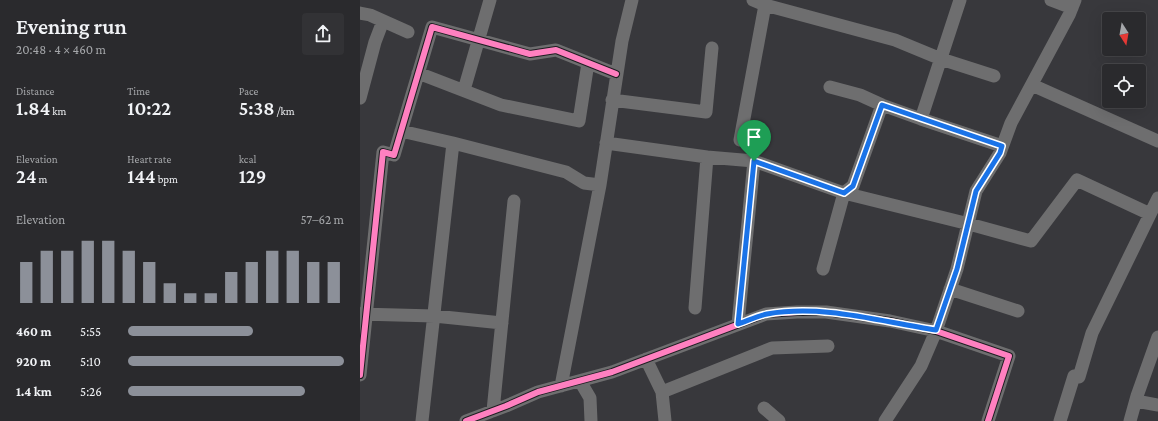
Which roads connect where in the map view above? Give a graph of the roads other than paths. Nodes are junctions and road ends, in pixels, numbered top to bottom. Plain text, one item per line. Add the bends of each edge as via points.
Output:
1 (490, 0) edge
2 (632, 0) edge
3 (960, 0) edge
4 (1051, 0) edge
5 (759, 2) edge
6 (1074, 4) edge
7 (360, 13) edge
8 (383, 21) junction
9 (408, 32) dead end
10 (478, 40) junction
11 (712, 48) dead end
12 (941, 59) junction
13 (588, 63) junction
14 (418, 73) junction
15 (616, 74) junction
16 (994, 76) dead end
17 (1032, 85) junction
18 (830, 87) dead end
19 (464, 90) junction
20 (360, 98) edge
21 (612, 100) junction
22 (882, 105) junction
23 (921, 119) junction
24 (401, 131) junction
25 (740, 140) dead end
26 (1158, 141) edge
27 (453, 143) junction
28 (606, 143) junction
29 (1002, 146) junction
30 (707, 157) junction
31 (754, 161) junction
32 (600, 185) junction
33 (844, 193) junction
34 (1158, 198) edge
35 (514, 201) dead end
36 (1150, 214) junction
37 (968, 224) junction
38 (823, 269) dead end
39 (950, 290) junction
40 (695, 308) dead end
41 (1018, 311) dead end
42 (363, 314) edge
43 (434, 316) junction
44 (502, 323) junction
45 (738, 324) junction
46 (936, 330) junction
47 (1158, 337) edge
48 (828, 346) dead end
49 (646, 359) junction
50 (360, 375) edge
51 (580, 381) junction
52 (561, 386) junction
53 (662, 392) junction
54 (1136, 401) junction
55 (1158, 405) edge
56 (764, 408) dead end
57 (493, 411) junction
58 (422, 421) edge
59 (466, 421) edge
60 (591, 421) edge
61 (665, 421) edge
62 (779, 421) edge
63 (885, 421) edge
64 (988, 421) edge
65 (1060, 421) edge
66 (1130, 421) edge

1 - 10 street
2 - 15 street
3 - 12 street
4 - 6 street
5 - 12 street via 895,40
5 - 25 street
6 - 17 street
7 - 8 street
8 - 9 street
8 - 20 street via 374,42
10 - 13 street via 530,54 556,50
10 - 14 street via 432,27
10 - 19 street
11 - 21 street via 706,112
12 - 16 street
12 - 23 street
13 - 15 street
13 - 19 street via 578,121 501,105
14 - 19 street
14 - 24 street
15 - 21 street
17 - 26 street
17 - 29 street via 1011,123
18 - 22 street via 860,95
21 - 28 street
22 - 23 street
22 - 33 street via 853,186
23 - 29 street
24 - 27 street
24 - 42 street via 394,155 383,152
27 - 32 street via 566,172 584,183
27 - 43 street
28 - 30 street
28 - 32 street
29 - 37 street via 976,191
30 - 31 street
30 - 40 street
31 - 33 street
31 - 45 street
32 - 52 street
33 - 37 street
33 - 38 street
34 - 36 street
35 - 44 street
36 - 37 street via 1077,180 1031,241
36 - 65 street via 1092,333 1079,377 1074,376
37 - 39 street
39 - 41 street
39 - 46 street
42 - 43 street
42 - 50 street
43 - 44 street
43 - 58 street
44 - 57 street
45 - 46 street via 766,314 826,312
45 - 49 street
46 - 63 street via 921,366
46 - 64 street via 1009,356
47 - 54 street
48 - 53 street via 772,348
49 - 51 street
49 - 53 street
51 - 52 street
51 - 60 street via 590,398
52 - 57 street via 538,392
53 - 61 street
54 - 55 street
54 - 66 street
56 - 62 street
57 - 59 street

